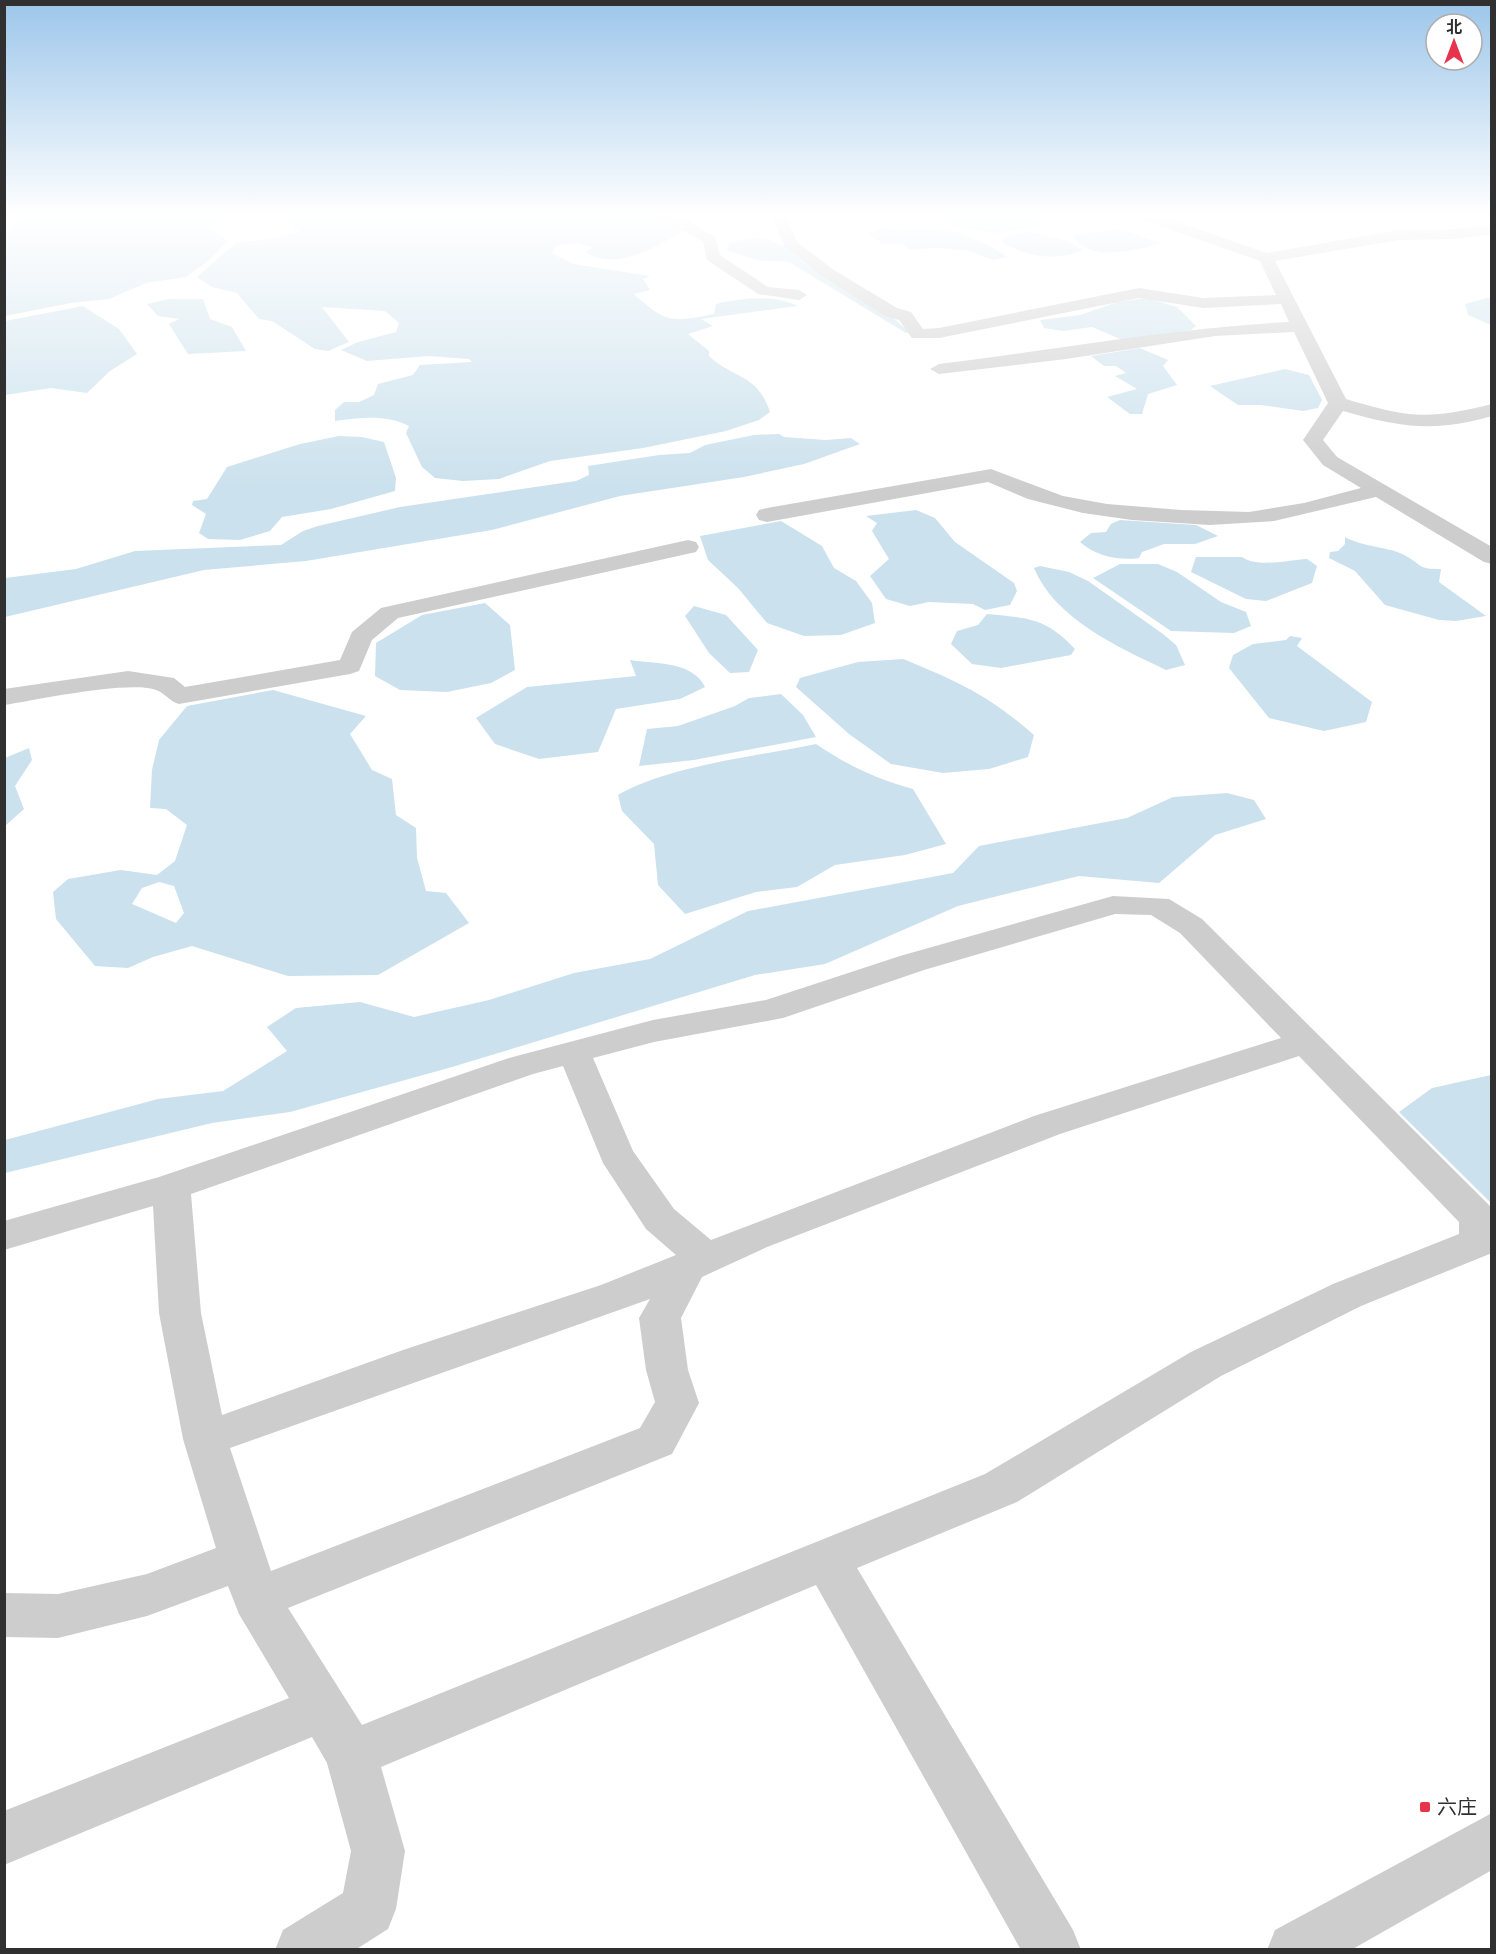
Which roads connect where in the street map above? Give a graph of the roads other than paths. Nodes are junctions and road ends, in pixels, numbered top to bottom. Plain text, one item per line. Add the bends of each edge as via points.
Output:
1 (882, 306) edge
2 (1077, 306) edge
3 (1291, 306) edge
4 (1301, 327) junction
5 (939, 369) dead end
6 (1338, 403) junction
7 (1491, 410) edge
8 (1379, 490) junction
9 (768, 515) dead end
10 (688, 547) dead end
11 (1491, 557) edge
12 (4, 697) edge
13 (1305, 1042) junction
14 (573, 1052) junction
15 (171, 1187) junction
16 (4, 1236) edge
17 (696, 1263) junction
18 (205, 1439) junction
19 (827, 1560) junction
20 (250, 1579) junction
21 (4, 1614) edge
22 (323, 1708) junction
23 (351, 1754) junction
24 (4, 1838) edge
25 (1491, 1840) edge
26 (303, 1950) edge
27 (1053, 1950) edge
28 (1295, 1950) edge

1 - 2 street via 905,316 918,334
3 - 4 street
4 - 5 street via 1215,331
4 - 6 street
6 - 7 street via 1387,418 1425,424 1463,421
6 - 8 street via 1313,440 1330,461
8 - 9 street via 1304,510 1255,518 1210,518 1059,502 1017,490 991,475
8 - 11 street
10 - 12 street via 390,613 361,637 350,666 179,696 165,683 128,680
13 - 14 street via 1191,926 1158,906 1113,905 912,963 771,1010 653,1031
13 - 17 street via 1047,1125 753,1237
13 - 19 street via 1478,1218 1479,1242 1347,1295 1206,1364 1001,1488
14 - 15 street via 521,1066
14 - 17 street via 615,1154
15 - 16 street
15 - 18 street via 180,1313
17 - 18 street via 615,1296
17 - 20 street via 660,1318 667,1370 677,1403 656,1441
18 - 20 street
19 - 23 street
19 - 27 street
20 - 21 street via 147,1595 58,1616
20 - 22 street
22 - 23 street
22 - 24 street
23 - 26 street via 378,1851 368,1909
25 - 28 street

